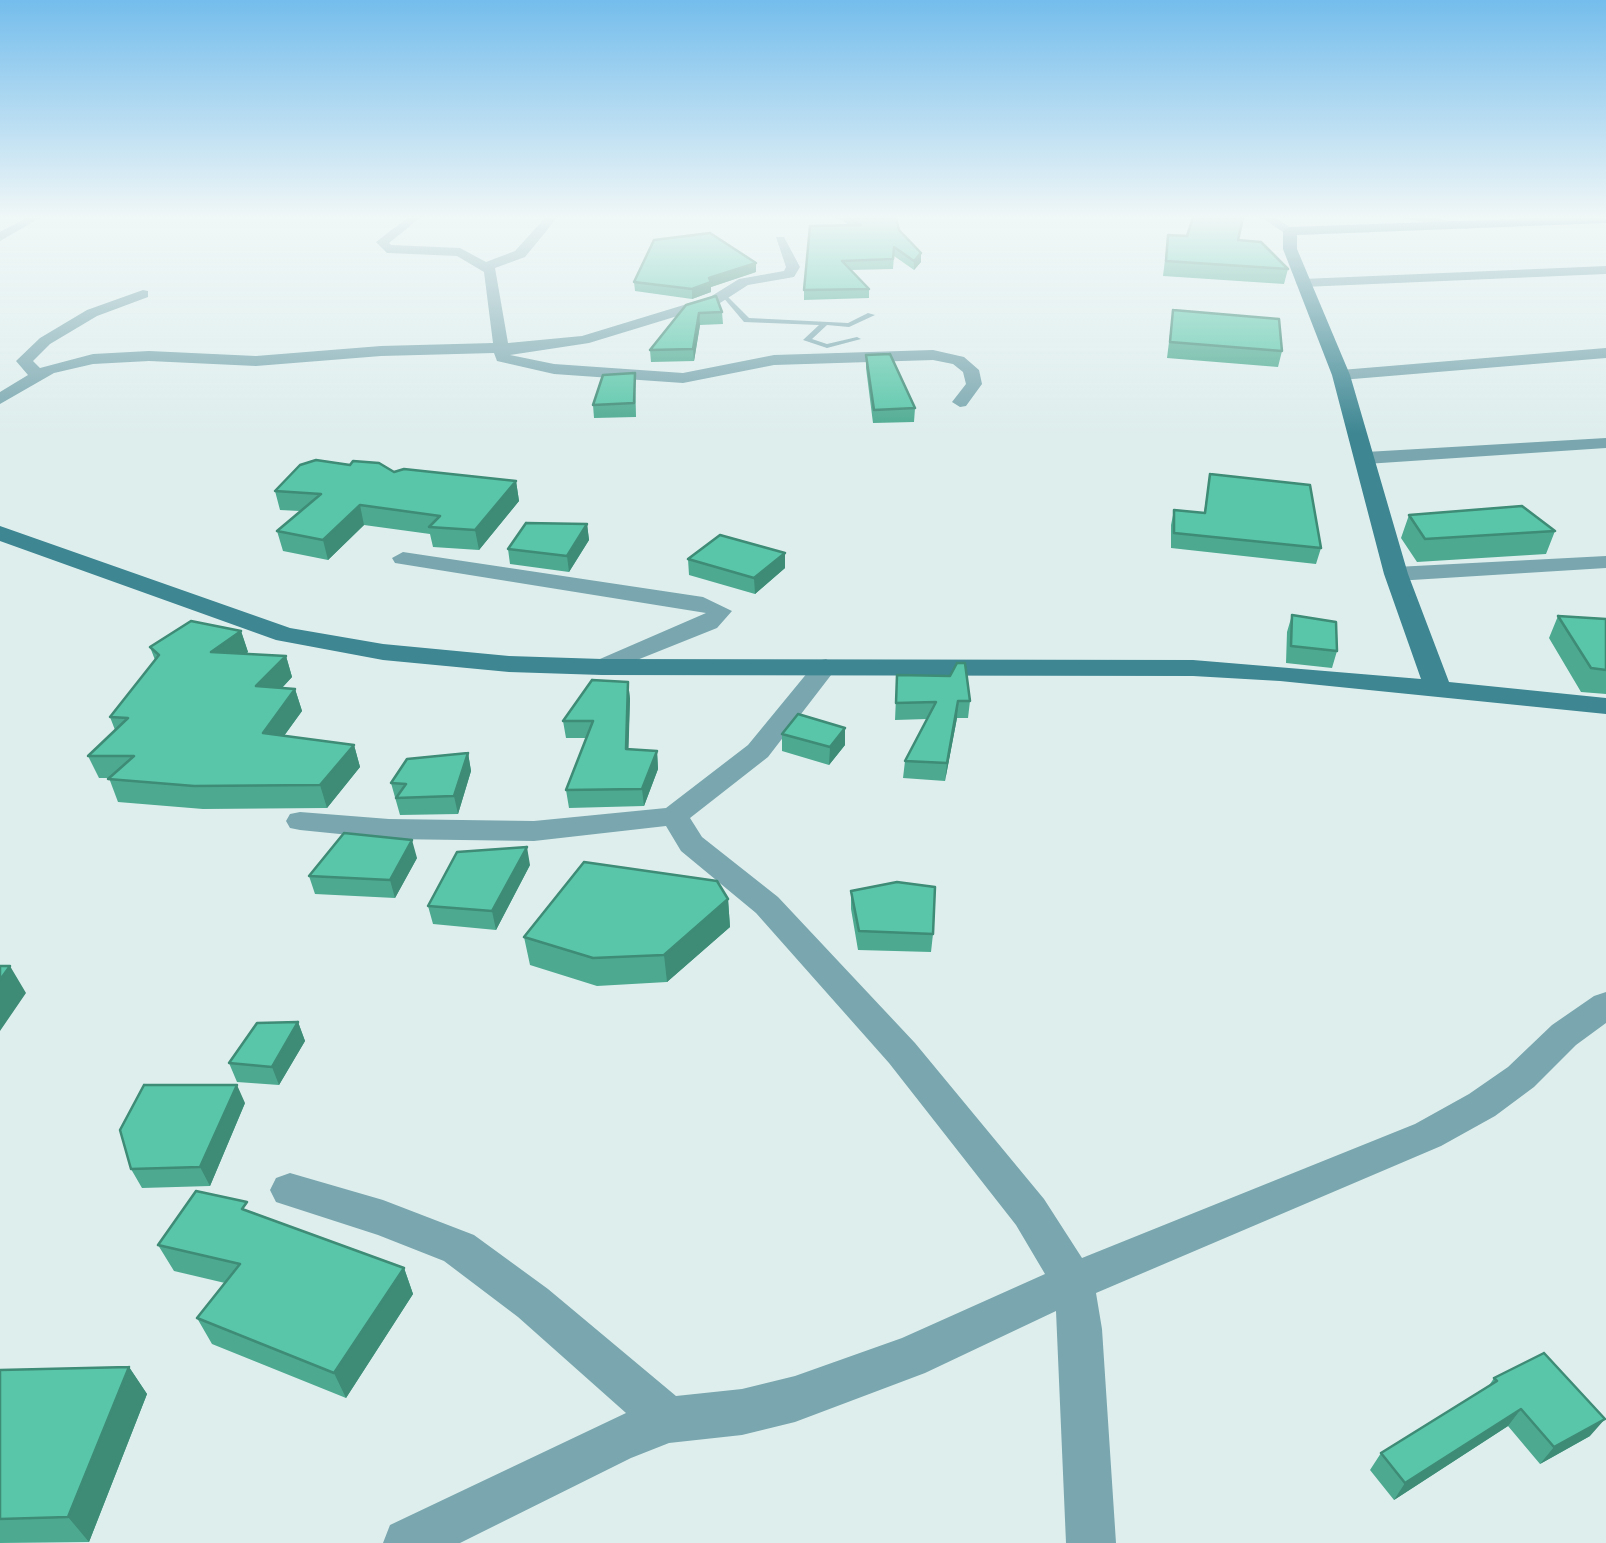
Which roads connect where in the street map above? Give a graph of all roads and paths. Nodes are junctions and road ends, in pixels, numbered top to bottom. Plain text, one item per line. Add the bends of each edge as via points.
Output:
1 (492, 290) edge
2 (732, 290) edge
3 (1306, 290) edge
4 (143, 294) dead end
5 (724, 295) junction
6 (871, 314) dead end
7 (826, 324) junction
8 (857, 339) dead end
9 (499, 348) junction
10 (1606, 353) edge
11 (1341, 374) junction
12 (38, 376) junction
13 (0, 399) edge
14 (960, 402) dead end
15 (1606, 443) edge
16 (1366, 458) junction
17 (0, 533) edge
18 (403, 558) dead end
19 (1606, 562) edge
20 (1396, 574) junction
21 (826, 666) junction
22 (602, 667) junction
23 (1436, 688) junction
24 (1606, 706) edge
25 (674, 816) junction
26 (300, 821) dead end
27 (1606, 1006) edge
28 (290, 1190) dead end
29 (1073, 1282) junction
30 (669, 1420) junction
31 (408, 1543) edge
32 (1091, 1543) edge

1 - 9 street
2 - 5 street
3 - 11 street
4 - 12 street via 45,341 24,361
5 - 7 lane via 747,320
5 - 9 street via 602,336
6 - 7 lane via 849,325
7 - 8 lane via 807,340 828,346
9 - 12 street via 256,360 117,357 72,362
9 - 14 street via 503,358 554,369 660,378 788,358 947,357 966,365 974,378
10 - 11 street
11 - 16 street
12 - 13 street
15 - 16 street
16 - 20 street
17 - 22 street via 285,635 383,652
18 - 22 street via 721,611 708,623
19 - 20 street
20 - 23 street
21 - 22 street
21 - 23 street via 1193,668
21 - 25 street via 758,751
23 - 24 street
25 - 26 street via 534,831
25 - 29 street via 691,844 767,905 902,1053 1030,1212
27 - 29 street via 1521,1077 1428,1135
28 - 30 street via 459,1248 533,1302
29 - 30 street via 909,1358 795,1399
29 - 32 street
30 - 31 street

